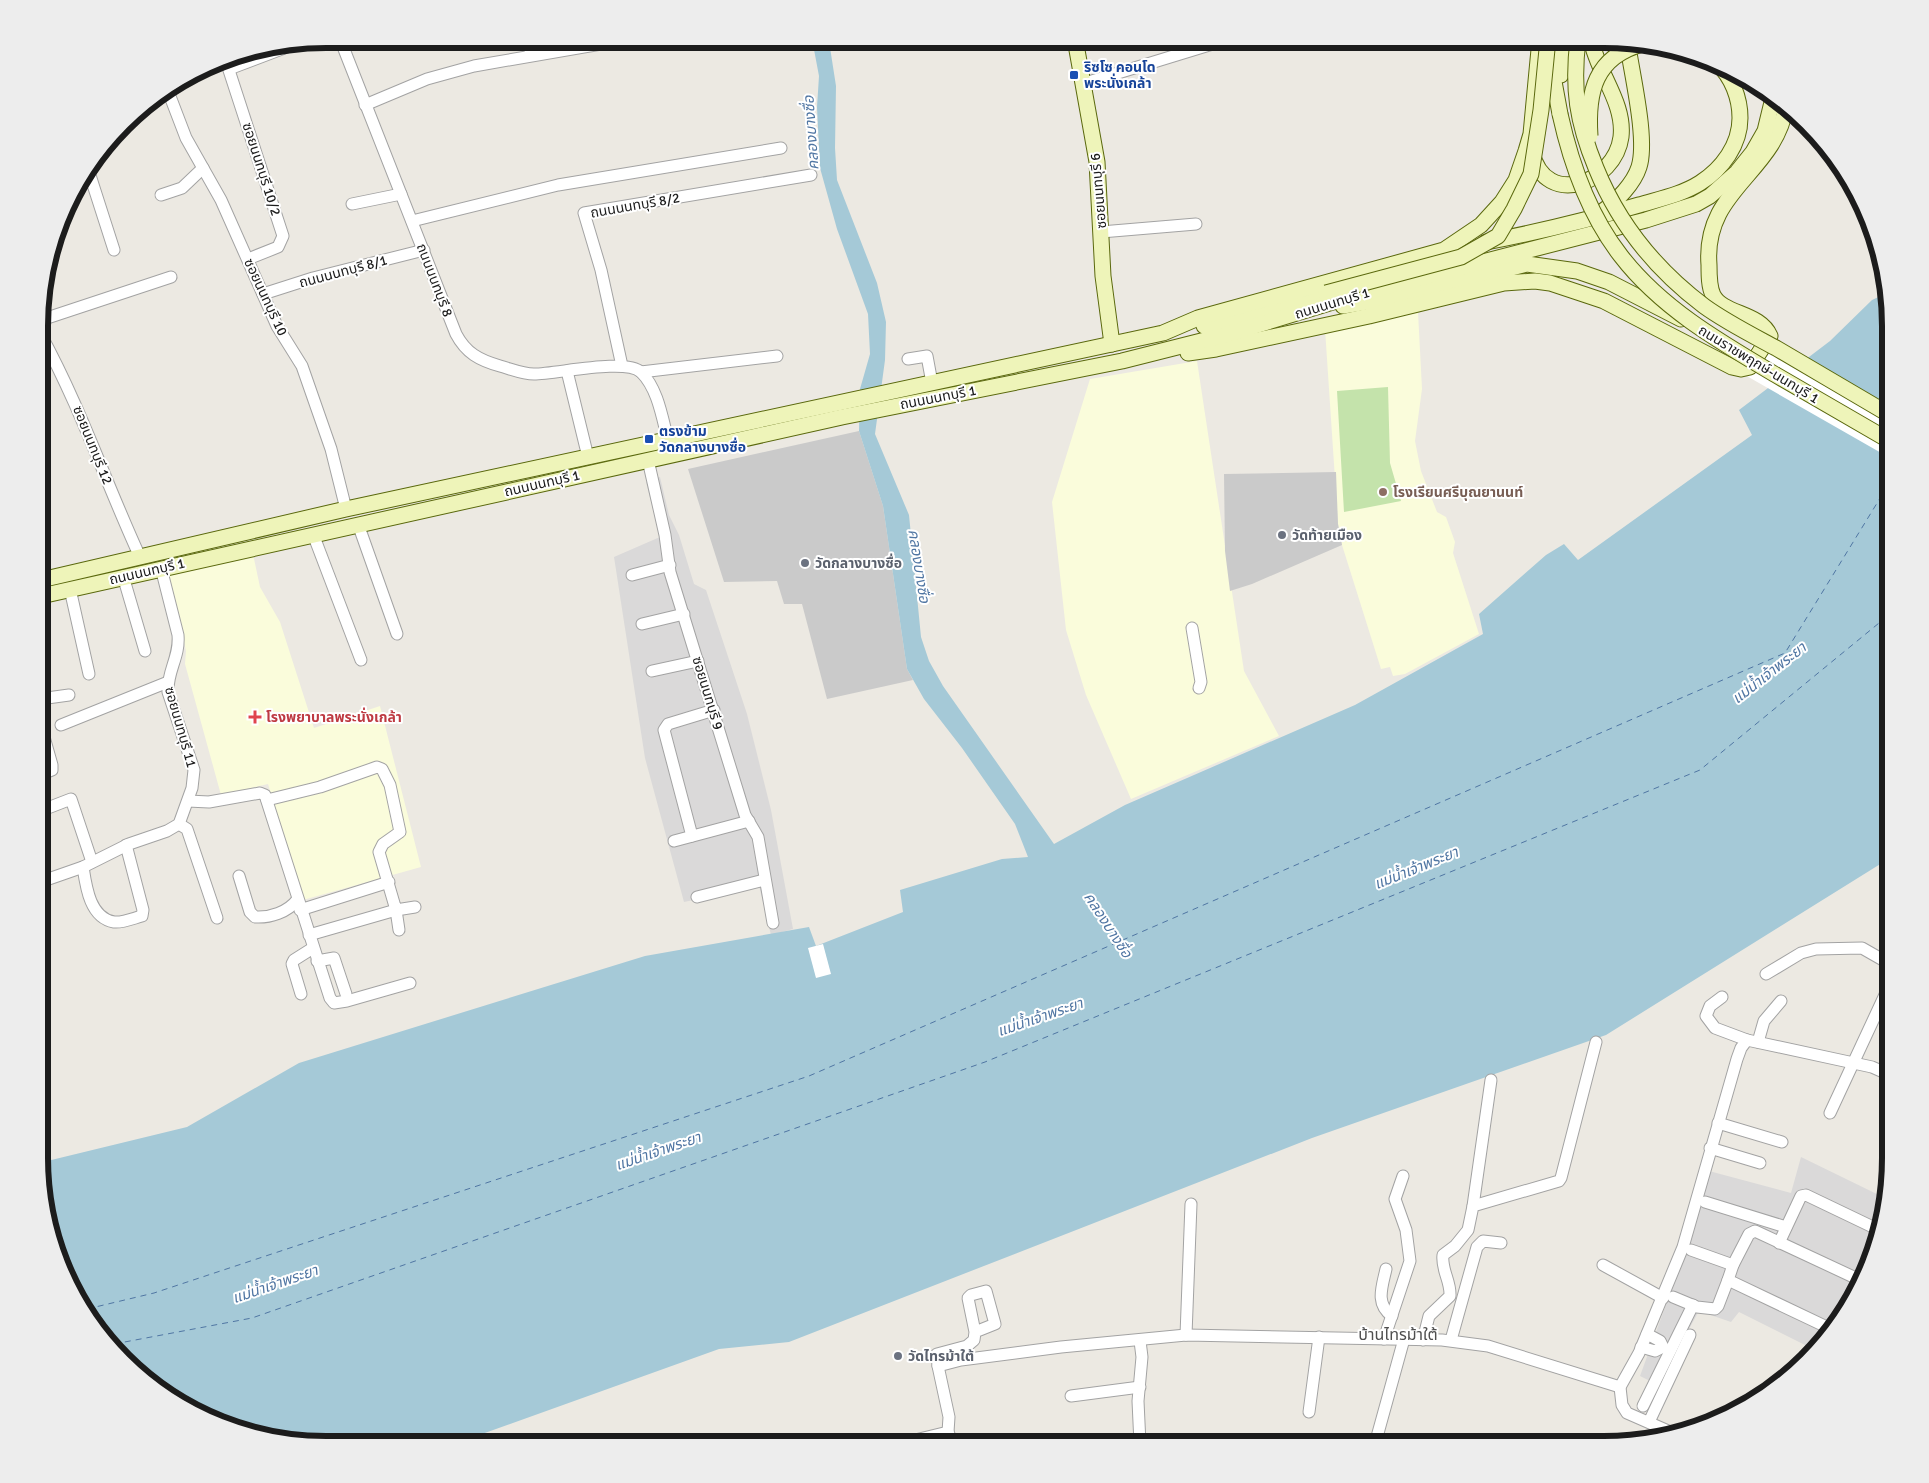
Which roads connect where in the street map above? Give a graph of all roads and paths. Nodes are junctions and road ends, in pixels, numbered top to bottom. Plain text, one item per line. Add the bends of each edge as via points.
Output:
1 (344, 48) edge
2 (530, 48) edge
3 (574, 48) edge
4 (1076, 48) edge
5 (1200, 48) edge
6 (1539, 48) edge
7 (1547, 48) edge
8 (1553, 48) edge
9 (1564, 48) edge
10 (1578, 48) edge
11 (1594, 48) edge
12 (1628, 49) edge
13 (1631, 49) edge
14 (531, 55) junction
15 (227, 66) edge
16 (1728, 77) edge
17 (1082, 84) junction
18 (170, 95) edge
19 (1772, 104) edge
20 (365, 105) junction
21 (1783, 113) edge
22 (1560, 114) junction
23 (1531, 134) junction
24 (781, 148) dead end
25 (1591, 156) junction
26 (203, 168) junction
27 (811, 175) dead end
28 (91, 177) edge
29 (401, 194) junction
30 (161, 195) dead end
31 (352, 204) dead end
32 (412, 221) junction
33 (1584, 221) junction
34 (1196, 224) dead end
35 (1101, 232) junction
36 (114, 250) dead end
37 (424, 250) junction
38 (1444, 250) junction
39 (248, 259) junction
40 (171, 278) dead end
41 (263, 294) junction
42 (1312, 310) junction
43 (48, 318) edge
44 (1699, 329) junction
45 (1164, 333) junction
46 (1112, 344) junction
47 (48, 348) edge
48 (777, 356) dead end
49 (908, 359) dead end
50 (1122, 361) junction
51 (622, 366) junction
52 (567, 371) junction
53 (640, 372) junction
54 (932, 384) junction
55 (896, 398) junction
56 (840, 410) junction
57 (1881, 410) edge
58 (1881, 436) edge
59 (668, 440) junction
60 (588, 457) junction
61 (648, 460) junction
62 (346, 509) junction
63 (358, 524) junction
64 (313, 534) junction
65 (140, 557) junction
66 (670, 565) junction
67 (161, 568) junction
68 (632, 574) dead end
69 (123, 576) junction
70 (48, 578) edge
71 (70, 589) junction
72 (48, 594) edge
73 (684, 614) junction
74 (642, 624) dead end
75 (1192, 628) dead end
76 (398, 634) dead end
77 (145, 651) dead end
78 (361, 660) dead end
79 (698, 661) junction
80 (652, 671) dead end
81 (90, 674) dead end
82 (168, 682) junction
83 (1199, 688) dead end
84 (69, 695) dead end
85 (48, 698) edge
86 (714, 710) junction
87 (61, 725) dead end
88 (48, 755) edge
89 (48, 772) edge
90 (267, 800) junction
91 (188, 801) junction
92 (48, 808) edge
93 (749, 821) junction
94 (179, 824) junction
95 (692, 836) junction
96 (674, 841) dead end
97 (126, 845) junction
98 (87, 865) junction
99 (239, 876) dead end
100 (48, 879) edge
101 (764, 880) junction
102 (389, 882) junction
103 (697, 897) dead end
104 (298, 905) junction
105 (415, 907) dead end
106 (396, 910) junction
107 (217, 918) dead end
108 (773, 923) dead end
109 (399, 930) dead end
110 (308, 935) junction
111 (313, 948) junction
112 (1881, 959) edge
113 (317, 961) junction
114 (1766, 974) dead end
115 (410, 983) dead end
116 (301, 994) dead end
117 (346, 994) dead end
118 (1722, 997) dead end
119 (1781, 1001) dead end
120 (1881, 1003) edge
121 (1752, 1041) junction
122 (1596, 1042) dead end
123 (1853, 1063) junction
124 (1881, 1071) edge
125 (1491, 1080) dead end
126 (1830, 1113) dead end
127 (1718, 1123) junction
128 (1782, 1142) dead end
129 (1710, 1148) junction
130 (1760, 1163) dead end
131 (1403, 1176) dead end
132 (1704, 1202) dead end
133 (1191, 1204) dead end
134 (1473, 1206) junction
135 (1873, 1227) edge
136 (1786, 1228) junction
137 (1779, 1242) junction
138 (1501, 1243) dead end
139 (1691, 1250) dead end
140 (1603, 1265) dead end
141 (1733, 1265) junction
142 (1386, 1269) dead end
143 (1854, 1277) edge
144 (1728, 1280) junction
145 (1668, 1297) junction
146 (1693, 1305) junction
147 (1392, 1316) junction
148 (1824, 1326) edge
149 (976, 1332) dead end
150 (1647, 1334) junction
151 (1690, 1334) dead end
152 (1186, 1335) junction
153 (1319, 1337) junction
154 (1384, 1339) junction
155 (1404, 1339) junction
156 (1423, 1340) junction
157 (1451, 1340) junction
158 (1140, 1341) junction
159 (1641, 1347) junction
160 (1666, 1349) junction
161 (940, 1365) junction
162 (1140, 1386) junction
163 (1620, 1387) junction
164 (1071, 1396) dead end
165 (1643, 1406) dead end
166 (1309, 1412) dead end
167 (1649, 1422) junction
168 (1664, 1429) edge
169 (948, 1432) junction
170 (932, 1436) edge
171 (950, 1436) edge
172 (1140, 1436) edge
173 (1377, 1436) edge

1 - 20 street, ถนนนนทบุรี 8
2 - 14 street
3 - 14 street
4 - 17 main road, ซอยนนทบุรี 6
5 - 17 street
6 - 23 main road, ถนนนนทบุรี 1
7 - 45 main road, bridge via 1531,174 1498,236 1461,257 1227,321
8 - 22 main road via 1553,76
9 - 22 main road
10 - 25 main road, ถนนราชพฤกษ์-นนทบุรี 1, bridge via 1576,108
11 - 23 main road via 1600,71 1619,109 1621,138 1610,162 1592,179 1576,186 1558,185 1536,168
12 - 33 main road via 1641,134 1639,167 1626,188 1605,209
13 - 25 main road, bridge via 1615,56 1598,75 1589,100
14 - 20 street via 427,79
15 - 39 street, ซอยนนทบุรี 10/2 via 283,236 278,247
16 - 33 main road via 1740,110 1740,131 1730,153 1714,173 1685,192
17 - 35 main road, ซอยนนทบุรี 6 via 1097,162
18 - 26 street, ซอยนนทบุรี 10 via 186,138
19 - 42 main road, ถนนนนทบุรี 1 via 1765,131 1753,152 1720,188 1696,204 1646,220 1362,293
20 - 29 street, ถนนนนทบุรี 8
21 - 50 main road via 1774,139 1756,168 1728,196 1711,229 1708,252 1711,288 1717,302 1761,324 1770,336 1750,367 1732,367 1604,301 1535,281 1504,283 1216,349
22 - 44 main road, ถนนราชพฤกษ์-นนทบุรี 1, bridge via 1581,186 1620,256
23 - 38 main road, ถนนนนทบุรี 1 via 1516,180 1502,202 1481,225
24 - 32 street via 558,185
25 - 57 main road, ถนนราชพฤกษ์-นนทบุรี 1, bridge via 1617,213 1634,239 1663,271 1705,307
26 - 30 street via 182,188
26 - 39 street, ซอยนนทบุรี 10
27 - 51 street, ถนนนนทบุรี 8/2 via 584,213 601,270
28 - 36 street
29 - 31 street
29 - 32 street, ถนนนนทบุรี 8
32 - 37 street, ถนนนนทบุรี 8
33 - 38 main road
34 - 35 street
35 - 46 main road, ซอยนนทบุรี 6
37 - 41 street, ถนนนนทบุรี 8/1 via 312,278
37 - 52 street, ถนนนนทบุรี 8 via 456,334 469,353 482,361 532,374
38 - 45 main road, ถนนนนทบุรี 1 via 1198,318
39 - 41 street, ซอยนนทบุรี 10
40 - 43 street
41 - 62 street, ซอยนนทบุรี 10 via 279,331 302,366 331,449
42 - 44 main road, bridge via 1364,304 1527,264 1577,271 1608,282
42 - 50 main road, ถนนนนทบุรี 1
44 - 58 main road, ถนนราชพฤกษ์-นนทบุรี 1, bridge
45 - 46 main road, ถนนนนทบุรี 1
46 - 54 main road, ถนนนนทบุรี 1
47 - 65 street, ซอยนนทบุรี 12 via 89,432
48 - 53 street, ถนนนนทบุรี 8
49 - 54 street via 927,356
50 - 55 main road, ถนนนนทบุรี 1
51 - 52 street, ถนนนนทบุรี 8
51 - 53 street, ถนนนนทบุรี 8
52 - 60 street
53 - 59 street via 654,392
54 - 55 main road, ถนนนนทบุรี 1
55 - 56 main road, ถนนนนทบุรี 1
56 - 59 main road, ถนนนนทบุรี 1
56 - 61 main road, ถนนนนทบุรี 1
59 - 60 main road, ถนนนนทบุรี 1
60 - 62 main road, ถนนนนทบุรี 1
61 - 63 main road, ถนนนนทบุรี 1
61 - 66 street, ซอยนนทบุรี 9
62 - 65 main road, ถนนนนทบุรี 1
63 - 64 main road, ถนนนนทบุรี 1
63 - 76 street
64 - 67 main road, ถนนนนทบุรี 1
64 - 78 street
65 - 70 main road, ถนนนนทบุรี 1
66 - 68 street
66 - 73 street, ซอยนนทบุรี 9
67 - 69 main road, ถนนนนทบุรี 1
67 - 82 street, ซอยนนทบุรี 11 via 179,646
69 - 71 main road, ถนนนนทบุรี 1
69 - 77 street
71 - 72 main road, ถนนนนทบุรี 1
71 - 81 street
73 - 74 street
73 - 79 street, ซอยนนทบุรี 9
75 - 83 street via 1201,682
79 - 80 street
79 - 86 street, ซอยนนทบุรี 9
82 - 87 street
82 - 91 street, ซอยนนทบุรี 11 via 168,692 194,770
84 - 85 street
86 - 93 street, ซอยนนทบุรี 9
86 - 95 street via 668,724 664,730
88 - 89 street via 52,770
90 - 91 street via 260,793 209,802
90 - 102 street via 382,769 390,785 400,827 400,832 383,844 379,852
90 - 104 street
91 - 94 street, ซอยนนทบุรี 11
92 - 98 street via 71,799
93 - 95 street
93 - 101 street, ซอยนนทบุรี 9 via 758,837
94 - 97 street
94 - 107 street via 187,828
95 - 96 street
97 - 98 street
97 - 98 street via 142,916 116,922 102,918 85,886
98 - 100 street
99 - 104 street via 250,912 255,917 261,918
101 - 103 street
101 - 108 street, ซอยนนทบุรี 9
102 - 104 street
102 - 106 street
104 - 110 street
105 - 106 street
106 - 109 street
106 - 110 street
110 - 111 street
111 - 113 street
111 - 116 street via 292,964
112 - 114 street via 1862,948 1816,950 1801,953
113 - 115 street via 334,1003
113 - 117 street via 334,958
118 - 121 street via 1707,1011 1710,1024
119 - 121 street
120 - 123 street
121 - 123 street
121 - 127 street via 1741,1048
122 - 134 street via 1562,1178
123 - 124 street
123 - 126 street
125 - 134 street
127 - 128 street
127 - 129 street
129 - 130 street
129 - 145 street
131 - 147 street via 1395,1199 1406,1230 1410,1261
132 - 136 street
133 - 152 street
134 - 156 street via 1468,1230 1443,1256 1444,1271 1451,1287 1450,1296 1429,1316
135 - 136 street via 1806,1195 1801,1196
136 - 137 street
137 - 141 street via 1755,1232 1749,1234
137 - 143 street
138 - 157 street via 1483,1241 1477,1247
139 - 141 street
140 - 145 street
141 - 144 street
142 - 147 street via 1380,1300
144 - 146 street via 1715,1309
144 - 148 street
145 - 146 street
145 - 150 street
146 - 160 street
147 - 154 street
149 - 161 street via 974,1340 967,1346 937,1354
150 - 159 street
150 - 160 street via 1660,1341
151 - 167 street
152 - 153 street
152 - 158 street
153 - 154 street
153 - 166 street
154 - 155 street
155 - 156 street
155 - 173 street
156 - 157 street
157 - 163 street via 1524,1355
158 - 161 street via 1061,1347
158 - 162 street
159 - 160 street via 1655,1351
159 - 163 street
160 - 165 street
161 - 169 street via 949,1418
162 - 164 street
162 - 172 street
163 - 167 street via 1623,1409
167 - 168 street
169 - 170 street
169 - 171 street

